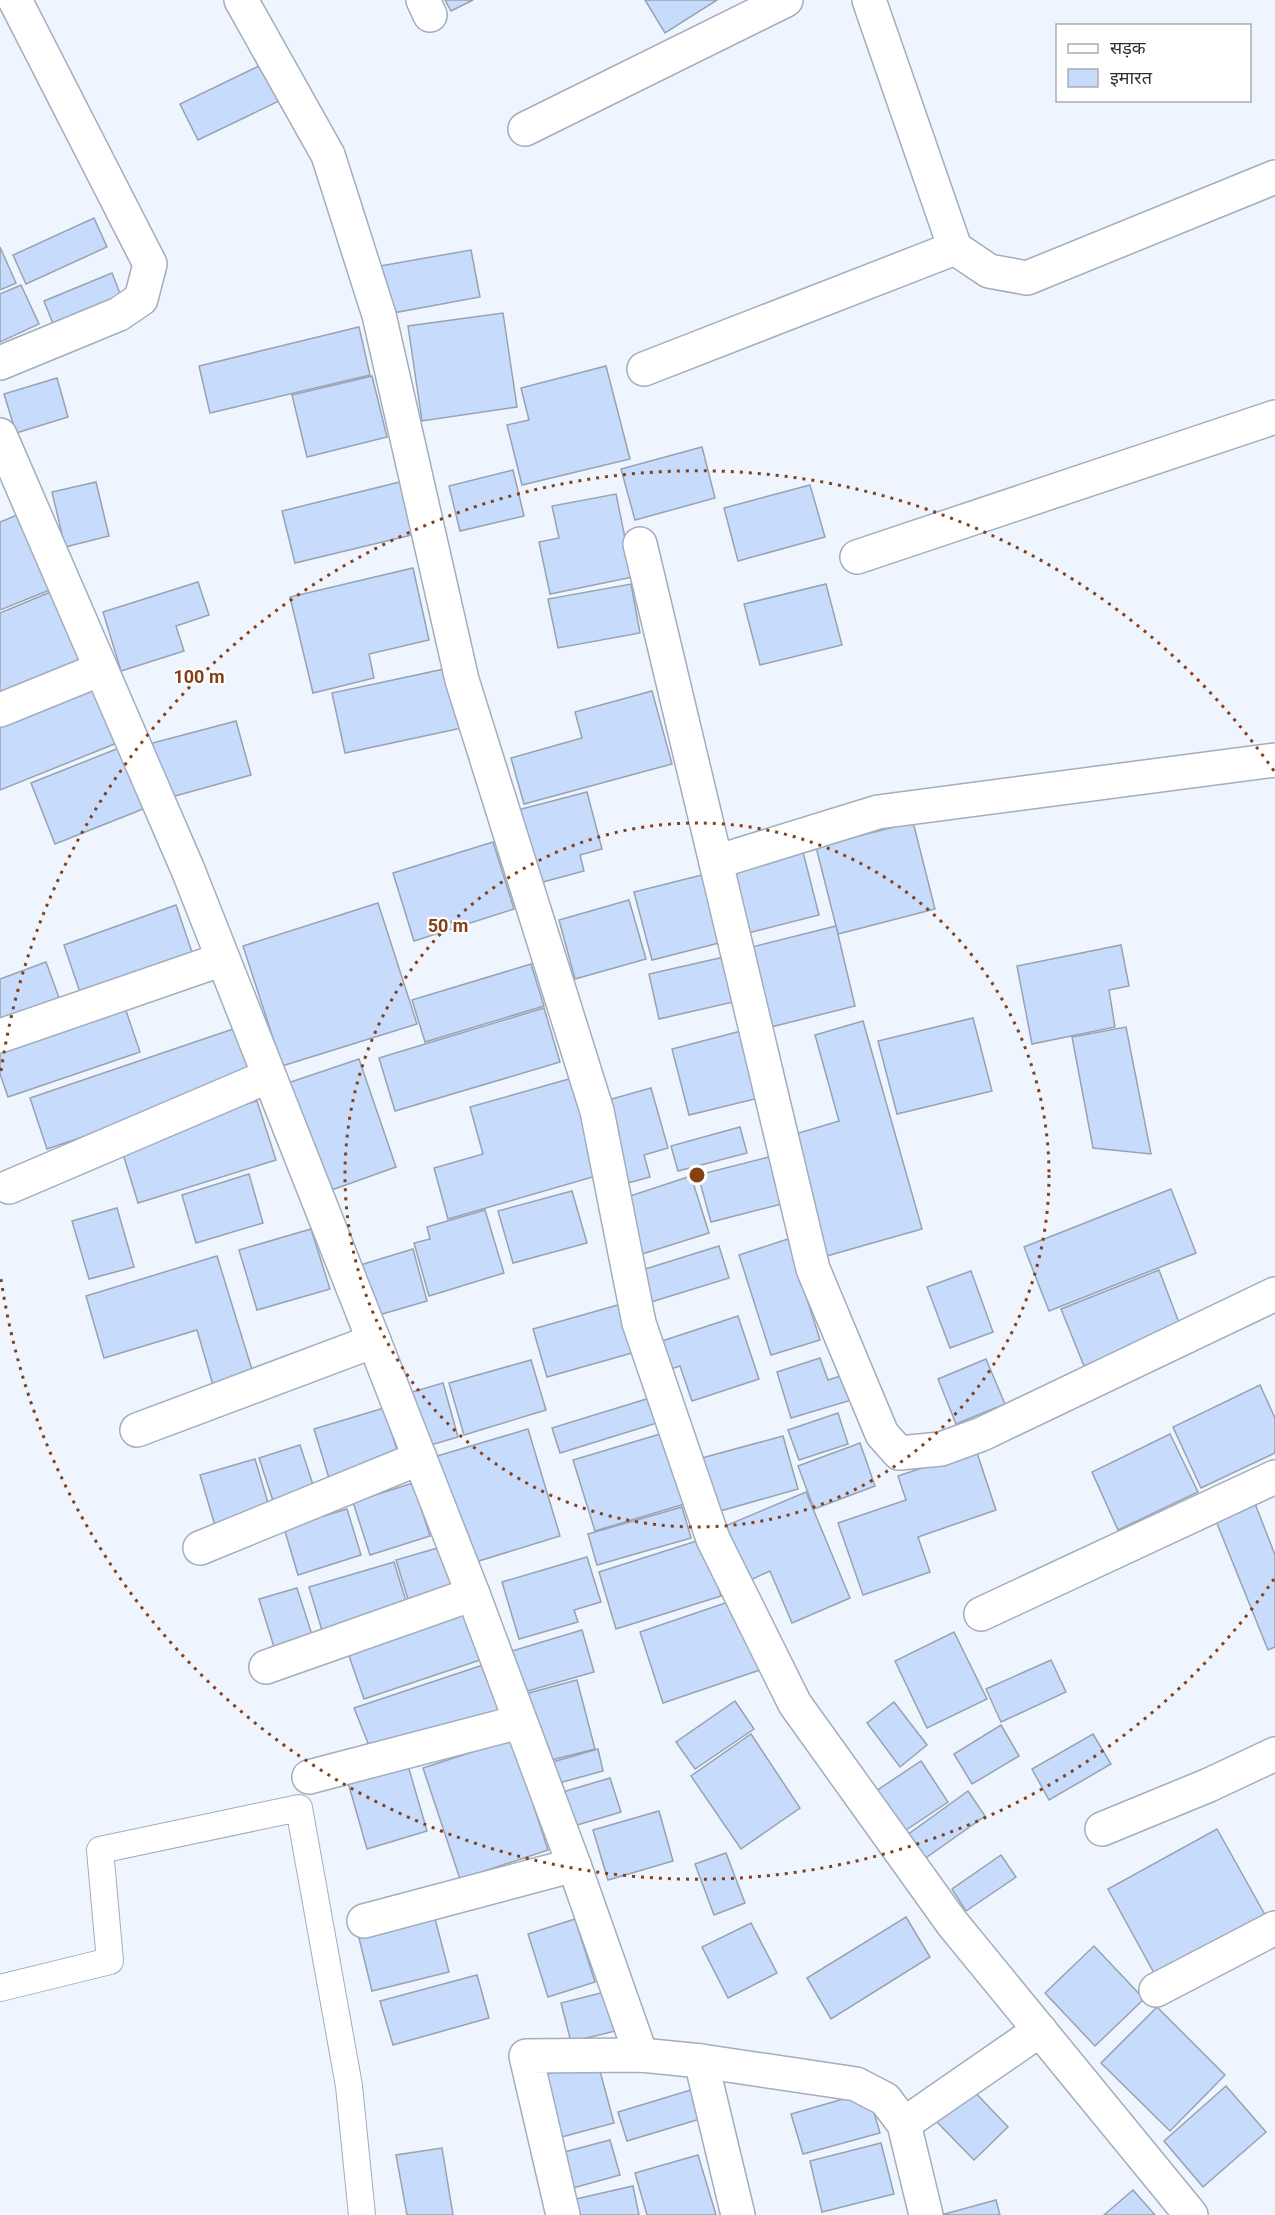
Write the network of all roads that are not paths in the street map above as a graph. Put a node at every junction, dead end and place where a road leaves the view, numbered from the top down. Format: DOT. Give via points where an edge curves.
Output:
graph roads {
  1 [pos="15,0"];
  2 [pos="241,0"];
  3 [pos="786,0"];
  4 [pos="869,0"];
  5 [pos="525,129"];
  6 [pos="1275,177"];
  7 [pos="955,248"];
  8 [pos="0,363"];
  9 [pos="644,369"];
  10 [pos="1275,417"];
  11 [pos="0,435"];
  12 [pos="13,500"];
  13 [pos="640,544"];
  14 [pos="857,557"];
  15 [pos="100,669"];
  16 [pos="0,710"];
  17 [pos="1275,759"];
  18 [pos="716,862"];
  19 [pos="222,958"];
  20 [pos="0,1036"];
  21 [pos="269,1077"];
  22 [pos="9,1187"];
  23 [pos="1275,1294"];
  24 [pos="374,1341"];
  25 [pos="137,1430"];
  26 [pos="420,1458"];
  27 [pos="1275,1477"];
  28 [pos="200,1548"];
  29 [pos="474,1594"];
  30 [pos="981,1614"];
  31 [pos="266,1668"];
  32 [pos="519,1722"];
  33 [pos="1275,1754"];
  34 [pos="309,1777"];
  35 [pos="1102,1829"];
  36 [pos="574,1865"];
  37 [pos="364,1921"];
  38 [pos="1275,1928"];
  39 [pos="0,1988"];
  40 [pos="1156,1990"];
  41 [pos="1040,2030"];
  42 [pos="641,2055"];
  43 [pos="701,2061"];
  44 [pos="904,2124"];
  45 [pos="362,2215"];
  46 [pos="562,2215"];
  47 [pos="738,2215"];
  48 [pos="926,2215"];
  49 [pos="1191,2215"];
  1 -- 8 [label="street" via="150,264 141,299 119,314"];
  2 -- 41 [label="street" via="328,155 379,315 462,680 597,1111 639,1323 713,1539 795,1704 952,1923"];
  3 -- 5 [label="street"];
  4 -- 7 [label="street"];
  6 -- 7 [label="street" via="1027,278 989,271"];
  7 -- 9 [label="street"];
  10 -- 14 [label="street"];
  11 -- 12 [label="street"];
  12 -- 15 [label="street"];
  13 -- 18 [label="street"];
  15 -- 16 [label="street"];
  15 -- 19 [label="street"];
  17 -- 18 [label="street" via="878,812"];
  18 -- 23 [label="street" via="813,1269 882,1434 899,1453 941,1449 982,1434"];
  19 -- 20 [label="street"];
  19 -- 21 [label="street"];
  21 -- 22 [label="street"];
  21 -- 24 [label="street"];
  24 -- 25 [label="street"];
  24 -- 26 [label="street"];
  26 -- 28 [label="street"];
  26 -- 29 [label="street"];
  27 -- 30 [label="street"];
  29 -- 31 [label="street"];
  29 -- 32 [label="street"];
  32 -- 34 [label="street"];
  32 -- 36 [label="street"];
  33 -- 35 [label="street"];
  36 -- 37 [label="street"];
  36 -- 42 [label="street"];
  38 -- 40 [label="street"];
  39 -- 45 [label="lane" via="110,1960 100,1850 299,1808 349,2086"];
  41 -- 44 [label="street"];
  41 -- 49 [label="street"];
  42 -- 43 [label="street"];
  42 -- 46 [label="street" via="526,2056"];
  43 -- 44 [label="street" via="856,2084 885,2099"];
  43 -- 47 [label="street"];
  44 -- 48 [label="street"];
}
